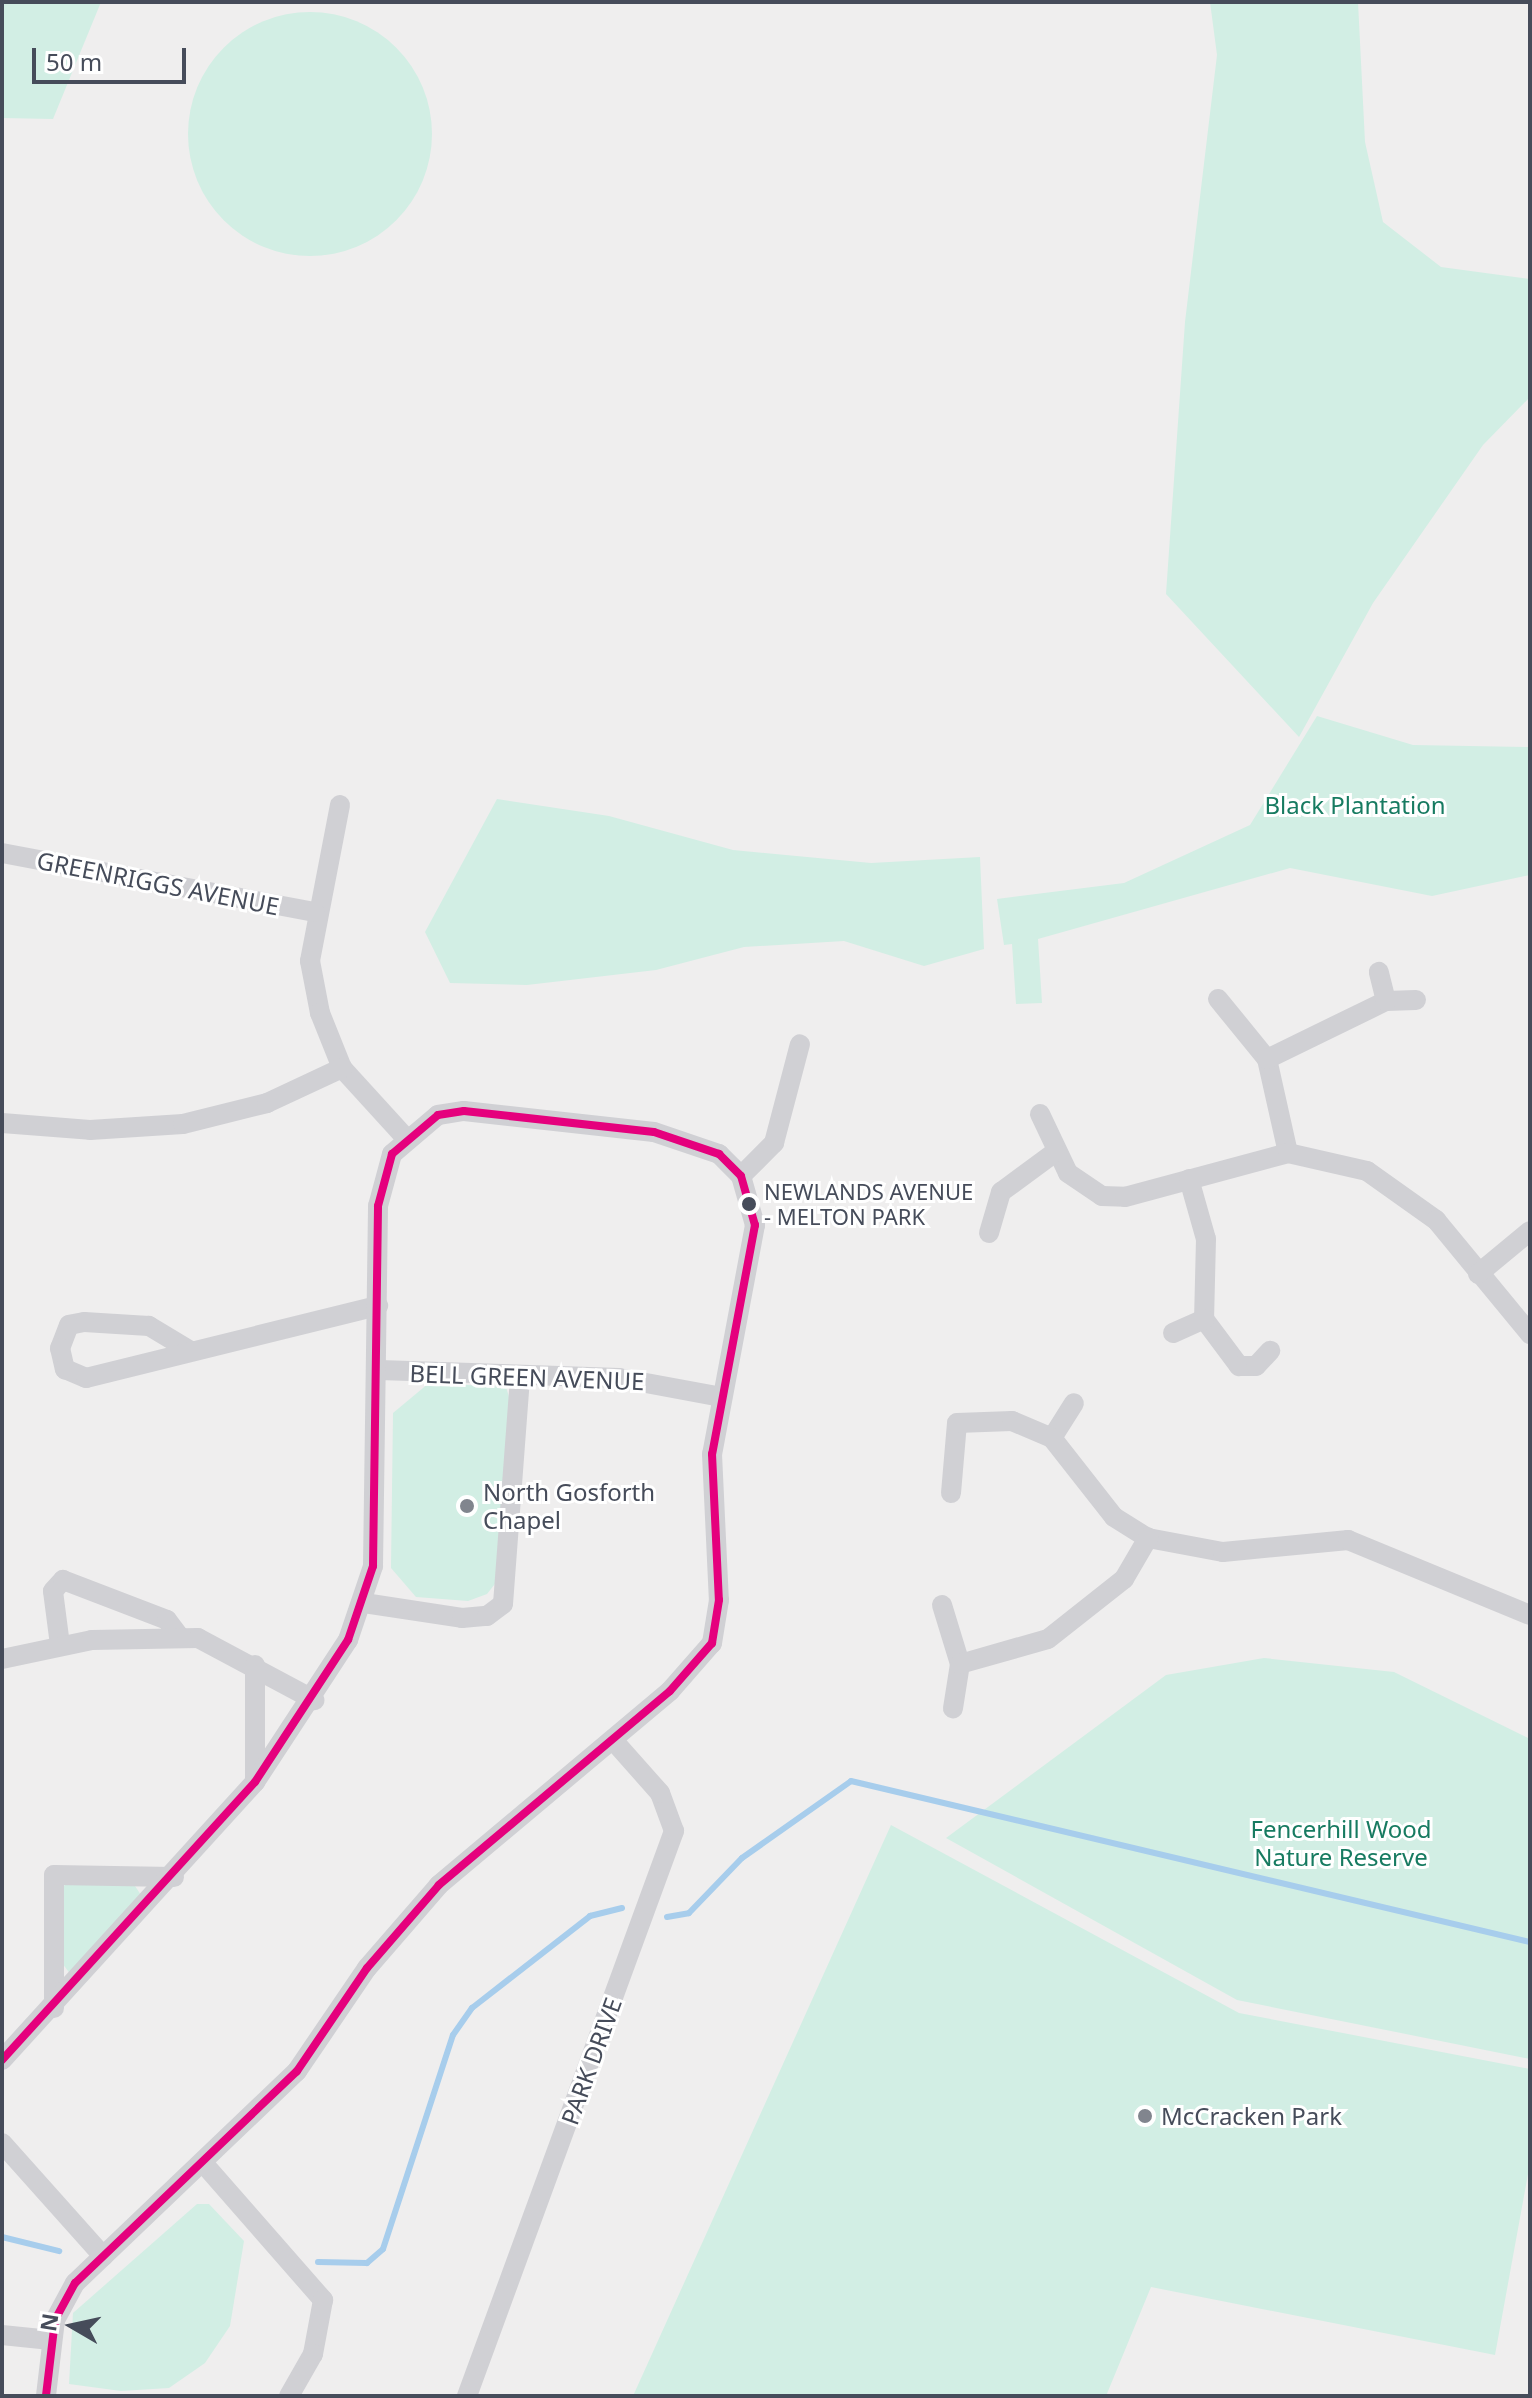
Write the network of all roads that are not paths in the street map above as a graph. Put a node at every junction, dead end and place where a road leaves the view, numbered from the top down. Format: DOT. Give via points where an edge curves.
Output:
graph roads {
  1 [pos="340,805"];
  2 [pos="2,853"];
  3 [pos="314,912"];
  4 [pos="1379,972"];
  5 [pos="1218,999"];
  6 [pos="1416,1000"];
  7 [pos="1386,1001"];
  8 [pos="800,1044"];
  9 [pos="1267,1059"];
  10 [pos="342,1068"];
  11 [pos="1040,1114"];
  12 [pos="2,1123"];
  13 [pos="406,1138"];
  14 [pos="1054,1153"];
  15 [pos="1288,1153"];
  16 [pos="741,1176"];
  17 [pos="1189,1179"];
  18 [pos="1530,1231"];
  19 [pos="989,1233"];
  20 [pos="1478,1274"];
  21 [pos="378,1306"];
  22 [pos="1204,1319"];
  23 [pos="1173,1333"];
  24 [pos="1530,1334"];
  25 [pos="189,1350"];
  26 [pos="1270,1351"];
  27 [pos="379,1370"];
  28 [pos="520,1376"];
  29 [pos="722,1397"];
  30 [pos="1074,1403"];
  31 [pos="1052,1438"];
  32 [pos="951,1493"];
  33 [pos="1148,1538"];
  34 [pos="364,1603"];
  35 [pos="942,1605"];
  36 [pos="1530,1615"];
  37 [pos="179,1636"];
  38 [pos="60,1645"];
  39 [pos="2,1659"];
  40 [pos="960,1664"];
  41 [pos="255,1665"];
  42 [pos="314,1700"];
  43 [pos="953,1708"];
  44 [pos="613,1740"];
  45 [pos="255,1782"];
  46 [pos="174,1877"];
  47 [pos="54,2008"];
  48 [pos="2,2060"];
  49 [pos="2,2143"];
  50 [pos="204,2164"];
  51 [pos="103,2256"];
  52 [pos="2,2335"];
  53 [pos="51,2340"];
  54 [pos="46,2396"];
  55 [pos="289,2396"];
  56 [pos="467,2396"];
  1 -- 3 [label="street"];
  2 -- 3 [label="street, GREENRIGGS AVENUE"];
  3 -- 10 [label="street" via="310,961"];
  4 -- 7 [label="street"];
  5 -- 9 [label="street"];
  6 -- 7 [label="street"];
  7 -- 9 [label="street"];
  8 -- 16 [label="street" via="774,1143"];
  9 -- 15 [label="street"];
  10 -- 12 [label="street" via="267,1103 183,1124 90,1130"];
  10 -- 13 [label="street"];
  11 -- 14 [label="street"];
  13 -- 16 [label="street" via="438,1115 506,1112 693,1142"];
  13 -- 21 [label="street" via="392,1154 381,1192"];
  14 -- 17 [label="street" via="1083,1187 1102,1196 1146,1192"];
  14 -- 19 [label="street" via="1001,1192"];
  15 -- 17 [label="street"];
  15 -- 20 [label="street" via="1331,1157 1401,1191 1436,1220"];
  16 -- 29 [label="street" via="755,1225"];
  17 -- 22 [label="street" via="1206,1239"];
  18 -- 20 [label="street"];
  20 -- 24 [label="street"];
  21 -- 25 [label="street"];
  21 -- 27 [label="street"];
  22 -- 23 [label="street"];
  22 -- 26 [label="street" via="1239,1366 1256,1366"];
  25 -- 25 [label="street" via="86,1378 65,1369 60,1348 69,1325 84,1322 149,1326"];
  27 -- 28 [label="street, BELL GREEN AVENUE"];
  27 -- 34 [label="street" via="375,1534"];
  28 -- 29 [label="street, BELL GREEN AVENUE" via="619,1378"];
  28 -- 34 [label="street" via="503,1604 487,1616 462,1618"];
  29 -- 44 [label="street" via="710,1488 719,1600 712,1643 698,1665"];
  30 -- 31 [label="street"];
  31 -- 32 [label="street" via="1012,1421 957,1423"];
  31 -- 33 [label="street" via="1114,1517"];
  33 -- 36 [label="street" via="1223,1552 1348,1540"];
  33 -- 40 [label="street" via="1124,1579 1048,1639"];
  34 -- 42 [label="street"];
  35 -- 40 [label="street"];
  37 -- 38 [label="street"];
  37 -- 38 [label="street" via="167,1620 63,1580 53,1591"];
  37 -- 41 [label="street" via="218,1643"];
  38 -- 39 [label="street"];
  40 -- 43 [label="street"];
  41 -- 42 [label="street"];
  41 -- 45 [label="street"];
  42 -- 45 [label="street"];
  44 -- 50 [label="street" via="494,1835 401,1924 297,2071"];
  44 -- 56 [label="street, PARK DRIVE" via="660,1793 674,1831"];
  45 -- 46 [label="street"];
  46 -- 47 [label="street"];
  46 -- 47 [label="street" via="54,1875"];
  47 -- 48 [label="street"];
  49 -- 51 [label="street"];
  50 -- 51 [label="street"];
  50 -- 55 [label="street" via="323,2300 318,2340"];
  51 -- 53 [label="street" via="63,2300"];
  52 -- 53 [label="street"];
  53 -- 54 [label="street"];
}
